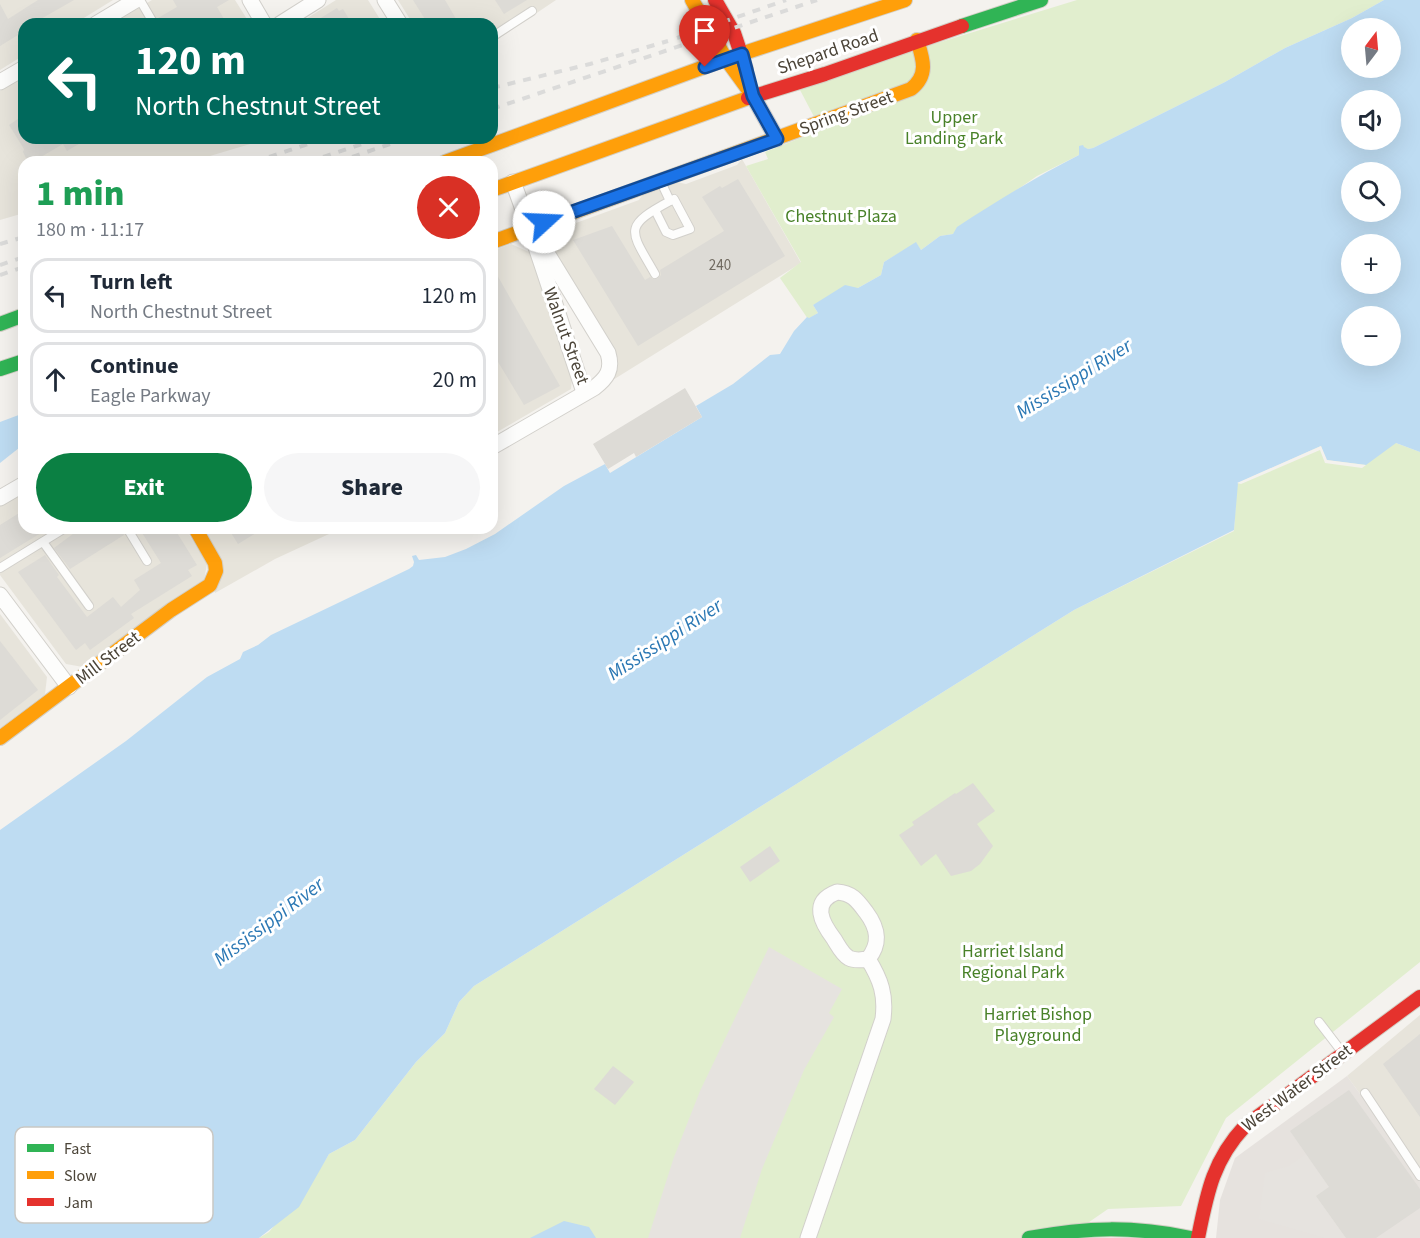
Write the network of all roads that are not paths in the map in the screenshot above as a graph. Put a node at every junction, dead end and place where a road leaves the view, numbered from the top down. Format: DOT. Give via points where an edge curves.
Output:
graph roads {
  1 [pos="136,0"];
  2 [pos="250,0"];
  3 [pos="318,0"];
  4 [pos="385,0"];
  5 [pos="692,0"];
  6 [pos="715,0"];
  7 [pos="905,0"];
  8 [pos="1041,0"];
  9 [pos="532,11"];
  10 [pos="106,18"];
  11 [pos="150,18"];
  12 [pos="260,18"];
  13 [pos="290,18"];
  14 [pos="396,18"];
  15 [pos="498,33"];
  16 [pos="917,40"];
  17 [pos="742,54"];
  18 [pos="726,59"];
  19 [pos="18,72"];
  20 [pos="0,82"];
  21 [pos="753,96"];
  22 [pos="777,139"];
  23 [pos="498,143"];
  24 [pos="494,144"];
  25 [pos="461,156"];
  26 [pos="660,181"];
  27 [pos="513,182"];
  28 [pos="498,188"];
  29 [pos="670,201"];
  30 [pos="655,210"];
  31 [pos="531,227"];
  32 [pos="498,240"];
  33 [pos="655,274"];
  34 [pos="18,317"];
  35 [pos="0,324"];
  36 [pos="18,363"];
  37 [pos="0,369"];
  38 [pos="584,392"];
  39 [pos="498,443"];
  40 [pos="18,488"];
  41 [pos="0,498"];
  42 [pos="56,534"];
  43 [pos="131,534"];
  44 [pos="199,534"];
  45 [pos="43,542"];
  46 [pos="147,561"];
  47 [pos="0,568"];
  48 [pos="0,595"];
  49 [pos="89,606"];
  50 [pos="69,687"];
  51 [pos="0,738"];
  52 [pos="868,959"];
  53 [pos="1420,997"];
  54 [pos="1319,1022"];
  55 [pos="1343,1054"];
  56 [pos="1365,1093"];
  57 [pos="1420,1176"];
  58 [pos="1089,1233"];
  59 [pos="808,1238"];
  60 [pos="1029,1238"];
  61 [pos="1191,1238"];
  62 [pos="1198,1238"];
  1 -- 10 [label="street"];
  1 -- 11 [label="lane"];
  2 -- 12 [label="street"];
  3 -- 13 [label="street"];
  4 -- 14 [label="street"];
  5 -- 18 [label="main road"];
  6 -- 17 [label="main road"];
  7 -- 17 [label="main road, Shepard Road"];
  8 -- 16 [label="main road, Shepard Road"];
  9 -- 15 [label="lane"];
  16 -- 21 [label="main road, Shepard Road"];
  16 -- 22 [label="main road, Spring Street" via="924,76 911,89"];
  17 -- 18 [label="main road, Shepard Road"];
  17 -- 21 [label="main road"];
  18 -- 21 [label="main road"];
  18 -- 23 [label="main road, Shepard Road"];
  19 -- 20 [label="street"];
  21 -- 22 [label="street"];
  21 -- 27 [label="main road, Shepard Road"];
  22 -- 26 [label="main road, Spring Street"];
  24 -- 25 [label="main road, Shepard Road"];
  26 -- 29 [label="lane"];
  26 -- 31 [label="main road, Spring Street"];
  27 -- 28 [label="main road, Shepard Road"];
  27 -- 31 [label="street, Walnut Street"];
  29 -- 30 [label="lane"];
  29 -- 30 [label="lane" via="674,200 690,229 673,235 666,232"];
  30 -- 33 [label="lane" via="638,221 634,233"];
  31 -- 32 [label="main road, Spring Street"];
  31 -- 38 [label="street, Walnut Street"];
  31 -- 38 [label="street, Walnut Street" via="609,353 611,362 605,379"];
  34 -- 35 [label="main road"];
  36 -- 37 [label="main road"];
  38 -- 39 [label="street"];
  40 -- 41 [label="street"];
  42 -- 45 [label="lane"];
  43 -- 46 [label="lane"];
  44 -- 50 [label="main road, Mill Street" via="216,571 205,590 171,610"];
  45 -- 47 [label="lane"];
  45 -- 49 [label="lane"];
  48 -- 50 [label="street"];
  50 -- 51 [label="main road, Mill Street"];
  52 -- 52 [label="street" via="876,945 875,925 847,893 829,895 822,903 821,921 845,955"];
  52 -- 59 [label="street" via="879,977 885,1007 883,1019"];
  53 -- 55 [label="main road, West Water Street"];
  54 -- 55 [label="lane"];
  55 -- 62 [label="main road, West Water Street" via="1245,1126 1225,1147 1212,1174"];
  56 -- 57 [label="lane"];
  58 -- 60 [label="main road"];
  58 -- 61 [label="main road" via="1115,1226"];
}
